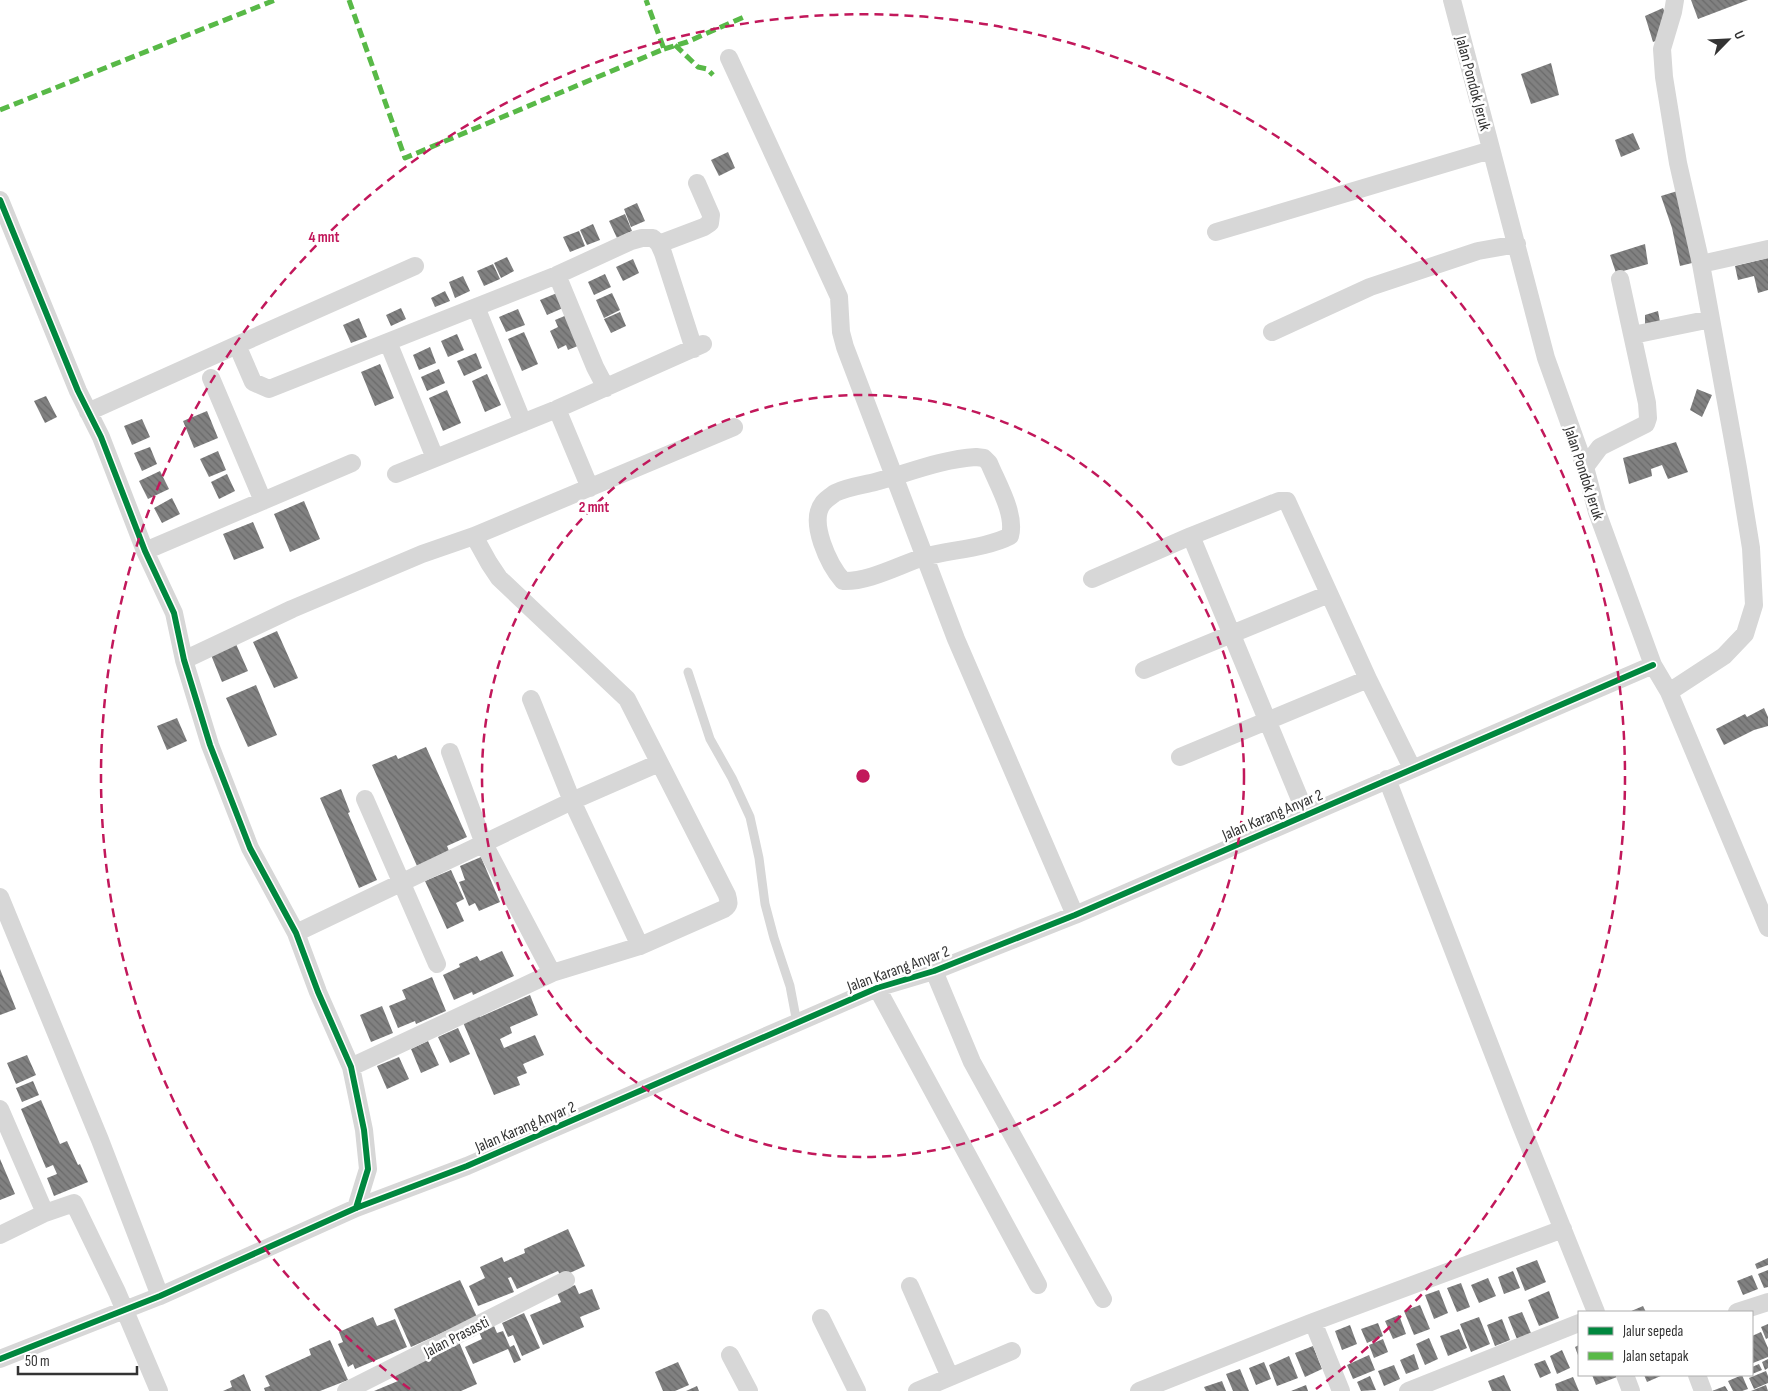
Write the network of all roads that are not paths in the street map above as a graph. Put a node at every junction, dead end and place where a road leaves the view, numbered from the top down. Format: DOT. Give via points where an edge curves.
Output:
graph roads {
  1 [pos="1452,0"];
  2 [pos="1675,0"];
  3 [pos="729,58"];
  4 [pos="1491,150"];
  5 [pos="697,184"];
  6 [pos="0,200"];
  7 [pos="1216,232"];
  8 [pos="659,244"];
  9 [pos="1517,244"];
  10 [pos="1768,250"];
  11 [pos="1701,264"];
  12 [pos="415,266"];
  13 [pos="557,275"];
  14 [pos="1620,279"];
  15 [pos="476,308"];
  16 [pos="1710,319"];
  17 [pos="1272,332"];
  18 [pos="1633,335"];
  19 [pos="388,342"];
  20 [pos="236,346"];
  21 [pos="211,378"];
  22 [pos="606,388"];
  23 [pos="557,409"];
  24 [pos="88,412"];
  25 [pos="523,423"];
  26 [pos="734,427"];
  27 [pos="435,458"];
  28 [pos="352,463"];
  29 [pos="1584,467"];
  30 [pos="396,474"];
  31 [pos="894,476"];
  32 [pos="590,488"];
  33 [pos="263,501"];
  34 [pos="474,536"];
  35 [pos="1191,536"];
  36 [pos="145,551"];
  37 [pos="924,557"];
  38 [pos="1092,579"];
  39 [pos="1329,594"];
  40 [pos="1232,634"];
  41 [pos="184,660"];
  42 [pos="1653,665"];
  43 [pos="1144,670"];
  44 [pos="688,672"];
  45 [pos="1368,679"];
  46 [pos="1669,692"];
  47 [pos="531,699"];
  48 [pos="1267,720"];
  49 [pos="450,752"];
  50 [pos="1180,757"];
  51 [pos="659,763"];
  52 [pos="1412,768"];
  53 [pos="1388,779"];
  54 [pos="365,799"];
  55 [pos="572,801"];
  56 [pos="1306,814"];
  57 [pos="484,844"];
  58 [pos="402,884"];
  59 [pos="0,897"];
  60 [pos="1074,915"];
  61 [pos="1768,928"];
  62 [pos="296,934"];
  63 [pos="640,946"];
  64 [pos="437,964"];
  65 [pos="934,971"];
  66 [pos="552,973"];
  67 [pos="877,988"];
  68 [pos="797,1023"];
  69 [pos="351,1067"];
  70 [pos="0,1109"];
  71 [pos="356,1208"];
  72 [pos="45,1213"];
  73 [pos="1563,1230"];
  74 [pos="0,1235"];
  75 [pos="566,1280"];
  76 [pos="1038,1285"];
  77 [pos="910,1286"];
  78 [pos="160,1296"];
  79 [pos="1103,1299"];
  80 [pos="1768,1302"];
  81 [pos="125,1309"];
  82 [pos="1596,1311"];
  83 [pos="1740,1311"];
  84 [pos="821,1318"];
  85 [pos="1313,1322"];
  86 [pos="1578,1324"];
  87 [pos="1012,1351"];
  88 [pos="730,1355"];
  89 [pos="0,1359"];
  90 [pos="1625,1376"];
  91 [pos="1697,1376"];
  92 [pos="950,1377"];
  93 [pos="159,1391"];
  94 [pos="346,1391"];
  95 [pos="749,1391"];
  96 [pos="857,1391"];
  97 [pos="917,1391"];
  98 [pos="1140,1391"];
  99 [pos="1342,1391"];
  100 [pos="1408,1391"];
  101 [pos="1631,1391"];
  102 [pos="1703,1391"];
  1 -- 4 [label="street, Jalan Pondok Jeruk"];
  2 -- 11 [label="street" via="1662,49 1664,77 1678,163"];
  3 -- 31 [label="street" via="839,297 845,347"];
  4 -- 7 [label="street"];
  4 -- 9 [label="street, Jalan Pondok Jeruk"];
  5 -- 8 [label="street" via="711,216 710,223"];
  6 -- 24 [label="street"];
  8 -- 13 [label="street" via="652,238 631,241"];
  8 -- 22 [label="street" via="699,346"];
  9 -- 17 [label="street" via="1478,250 1370,287"];
  9 -- 29 [label="street, Jalan Pondok Jeruk" via="1546,358"];
  10 -- 11 [label="street"];
  11 -- 16 [label="street"];
  12 -- 20 [label="street"];
  13 -- 15 [label="street"];
  13 -- 22 [label="street"];
  14 -- 18 [label="street"];
  15 -- 19 [label="street"];
  15 -- 25 [label="street"];
  16 -- 18 [label="street"];
  16 -- 46 [label="street" via="1751,548 1754,605 1745,634 1724,656"];
  18 -- 29 [label="street" via="1647,403 1646,424 1600,447"];
  19 -- 20 [label="street" via="268,389 253,382"];
  19 -- 27 [label="street"];
  20 -- 24 [label="street"];
  21 -- 33 [label="street"];
  22 -- 23 [label="street"];
  23 -- 25 [label="street"];
  23 -- 32 [label="street"];
  24 -- 36 [label="street" via="102,438"];
  25 -- 27 [label="street"];
  26 -- 32 [label="street"];
  27 -- 30 [label="street"];
  28 -- 33 [label="street"];
  29 -- 42 [label="street, Jalan Pondok Jeruk" via="1597,512"];
  31 -- 37 [label="street"];
  31 -- 37 [label="street" via="835,493 824,502 818,518 826,555 843,581 859,580"];
  31 -- 37 [label="street" via="962,458 984,458 989,463 1010,516 1010,536 1003,540"];
  32 -- 34 [label="street"];
  33 -- 36 [label="street"];
  34 -- 41 [label="street" via="422,554 292,609"];
  34 -- 51 [label="street" via="499,578 628,699"];
  35 -- 38 [label="street"];
  35 -- 39 [label="street" via="1279,501 1287,501"];
  35 -- 40 [label="street"];
  36 -- 41 [label="street" via="174,612"];
  37 -- 60 [label="street"];
  39 -- 40 [label="street"];
  39 -- 45 [label="street"];
  40 -- 43 [label="street"];
  40 -- 48 [label="street"];
  41 -- 62 [label="street" via="210,745 250,848"];
  42 -- 46 [label="street, Jalan Pondok Jeruk"];
  42 -- 52 [label="street, Jalan Karang Anyar 2"];
  44 -- 68 [label="lane" via="710,739 750,817 765,904 790,986"];
  45 -- 48 [label="street"];
  45 -- 52 [label="street"];
  46 -- 61 [label="street, Jalan Pondok Jeruk"];
  47 -- 55 [label="street"];
  48 -- 50 [label="street"];
  48 -- 56 [label="street"];
  49 -- 57 [label="street"];
  51 -- 55 [label="street"];
  51 -- 63 [label="street" via="729,902 724,910"];
  52 -- 53 [label="street, Jalan Karang Anyar 2"];
  53 -- 56 [label="street, Jalan Karang Anyar 2"];
  53 -- 73 [label="street"];
  54 -- 58 [label="street"];
  55 -- 57 [label="street"];
  55 -- 63 [label="street"];
  56 -- 60 [label="street, Jalan Karang Anyar 2"];
  57 -- 58 [label="street"];
  57 -- 66 [label="street"];
  58 -- 62 [label="street"];
  58 -- 64 [label="street"];
  59 -- 78 [label="street"];
  60 -- 65 [label="street, Jalan Karang Anyar 2"];
  62 -- 69 [label="street"];
  63 -- 66 [label="street"];
  65 -- 67 [label="street, Jalan Karang Anyar 2"];
  65 -- 79 [label="street" via="972,1062"];
  66 -- 69 [label="street"];
  67 -- 68 [label="street, Jalan Karang Anyar 2"];
  67 -- 76 [label="street"];
  68 -- 71 [label="street, Jalan Karang Anyar 2" via="476,1162"];
  69 -- 71 [label="street" via="368,1169"];
  70 -- 72 [label="street"];
  71 -- 78 [label="street, Jalan Karang Anyar 2"];
  72 -- 74 [label="street"];
  72 -- 81 [label="street" via="74,1203"];
  73 -- 82 [label="street"];
  73 -- 85 [label="street"];
  75 -- 94 [label="street, Jalan Prasasti"];
  77 -- 92 [label="street"];
  78 -- 81 [label="street, Jalan Karang Anyar 2"];
  80 -- 83 [label="street"];
  81 -- 89 [label="street"];
  81 -- 93 [label="street"];
  84 -- 96 [label="street"];
  85 -- 98 [label="street"];
  85 -- 99 [label="street"];
  86 -- 100 [label="street"];
  87 -- 92 [label="street"];
  88 -- 95 [label="street"];
  90 -- 101 [label="street"];
  91 -- 102 [label="street"];
  92 -- 97 [label="street"];
}
